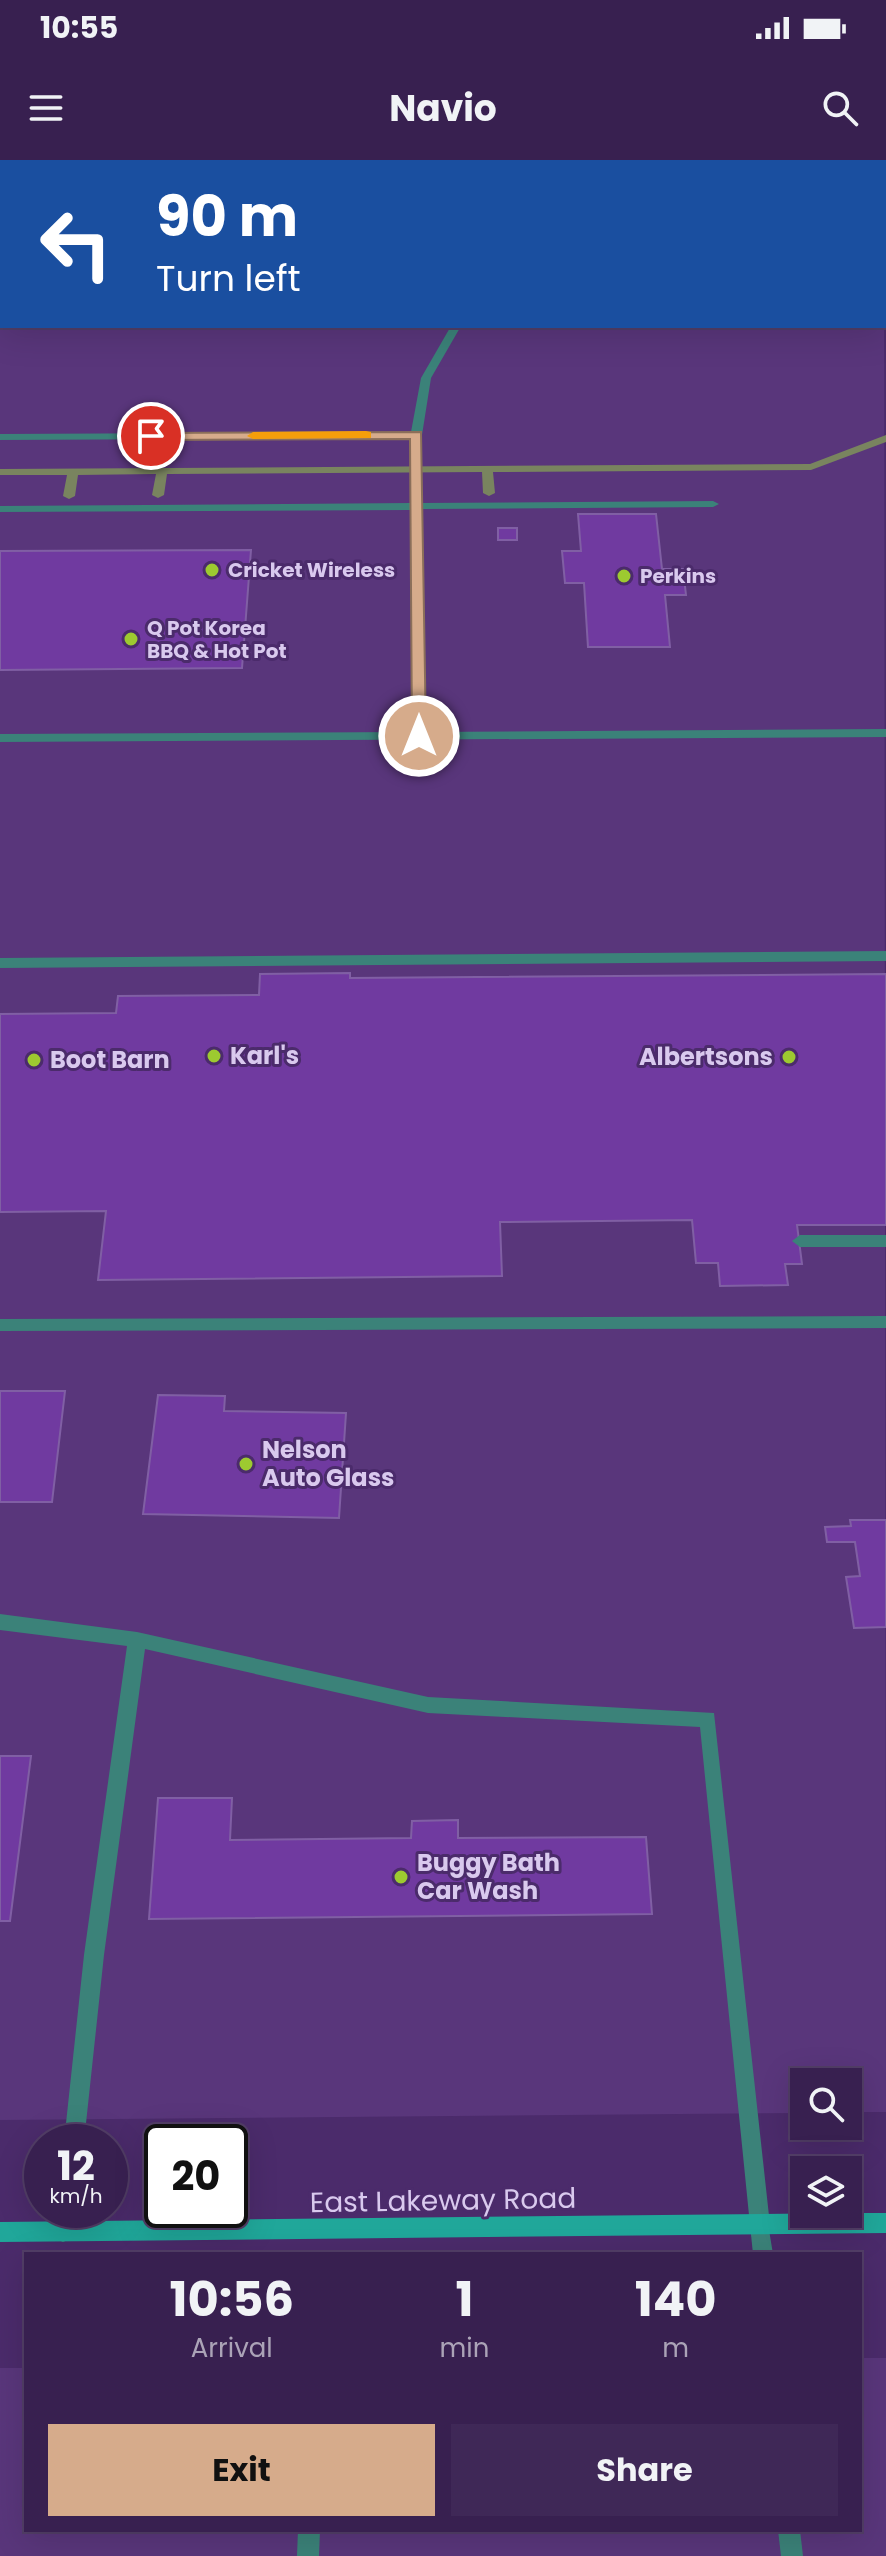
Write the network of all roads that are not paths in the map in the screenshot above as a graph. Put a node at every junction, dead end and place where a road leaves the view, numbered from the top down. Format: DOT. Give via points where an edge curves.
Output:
graph roads {
  1 [pos="455,328"];
  2 [pos="0,437"];
  3 [pos="416,441"];
  4 [pos="713,504"];
  5 [pos="417,507"];
  6 [pos="0,509"];
  7 [pos="886,733"];
  8 [pos="419,736"];
  9 [pos="0,738"];
  10 [pos="886,956"];
  11 [pos="0,963"];
  12 [pos="800,1241"];
  13 [pos="886,1241"];
  14 [pos="886,1322"];
  15 [pos="0,1325"];
  16 [pos="0,1622"];
  17 [pos="137,1640"];
  18 [pos="76,2124"];
  19 [pos="886,2223"];
  20 [pos="760,2225"];
  21 [pos="64,2228"];
  22 [pos="0,2232"];
  23 [pos="63,2232"];
  24 [pos="763,2252"];
  25 [pos="309,2532"];
  26 [pos="789,2532"];
  27 [pos="308,2556"];
  28 [pos="792,2556"];
  1 -- 3 [label="street" via="426,378"];
  2 -- 3 [label="street"];
  3 -- 5 [label="street"];
  4 -- 5 [label="street"];
  5 -- 6 [label="street"];
  5 -- 8 [label="street"];
  7 -- 8 [label="street"];
  8 -- 9 [label="street"];
  10 -- 11 [label="street"];
  12 -- 13 [label="street"];
  14 -- 15 [label="street"];
  16 -- 17 [label="street"];
  17 -- 18 [label="street"];
  17 -- 20 [label="street" via="428,1705 708,1719"];
  19 -- 20 [label="main road, East Lakeway Road"];
  20 -- 23 [label="main road, East Lakeway Road"];
  20 -- 24 [label="street"];
  21 -- 23 [label="street"];
  22 -- 23 [label="main road, East Lakeway Road"];
  25 -- 27 [label="street"];
  26 -- 28 [label="street"];
}
